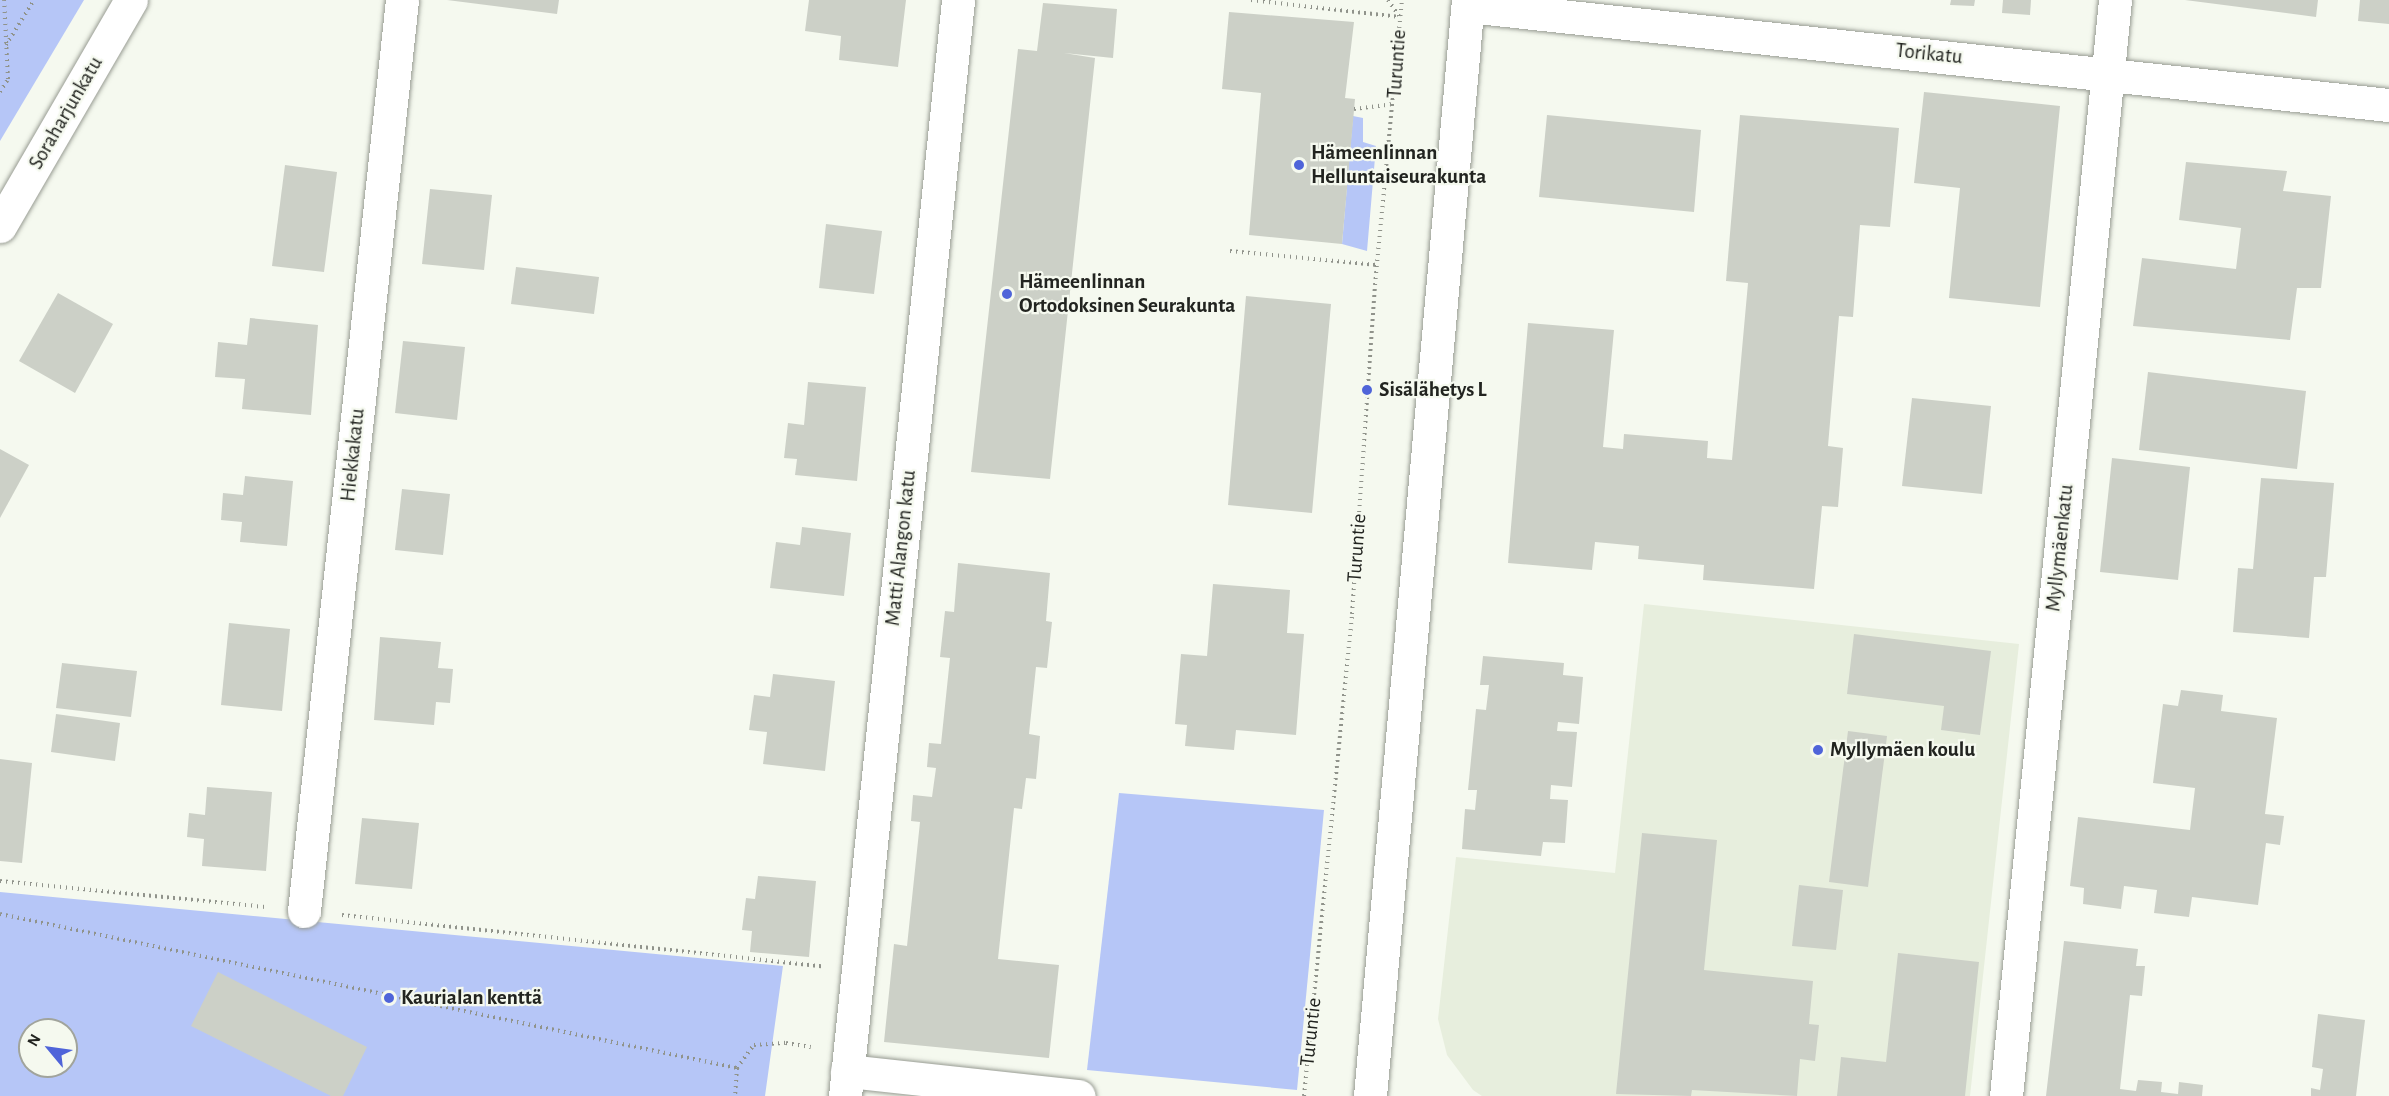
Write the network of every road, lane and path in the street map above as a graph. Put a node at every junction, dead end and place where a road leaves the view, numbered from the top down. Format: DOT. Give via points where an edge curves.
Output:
graph roads {
  1 [pos="4,0"];
  2 [pos="34,0"];
  3 [pos="131,0"];
  4 [pos="402,0"];
  5 [pos="958,0"];
  6 [pos="1251,0"];
  7 [pos="1388,0"];
  8 [pos="1402,0"];
  9 [pos="2115,0"];
  10 [pos="1468,3"];
  11 [pos="1400,17"];
  12 [pos="6,46"];
  13 [pos="2108,77"];
  14 [pos="1,89"];
  15 [pos="1395,104"];
  16 [pos="2389,105"];
  17 [pos="1354,109"];
  18 [pos="0,226"];
  19 [pos="1230,251"];
  20 [pos="1377,265"];
  21 [pos="0,881"];
  22 [pos="304,911"];
  23 [pos="0,914"];
  24 [pos="831,968"];
  25 [pos="821,1049"];
  26 [pos="737,1068"];
  27 [pos="846,1083"];
  28 [pos="735,1096"];
  29 [pos="1079,1096"];
  30 [pos="1304,1096"];
  31 [pos="1370,1096"];
  32 [pos="2006,1096"];
  1 -- 12 [label="path"];
  2 -- 12 [label="path"];
  3 -- 18 [label="street, Soraharjunkatu"];
  4 -- 22 [label="street, Hiekkakatu"];
  5 -- 27 [label="street, Matti Alangon katu"];
  6 -- 11 [label="path"];
  7 -- 11 [label="path"];
  8 -- 11 [label="path, Turuntie"];
  9 -- 13 [label="street, Myllymäenkatu"];
  10 -- 13 [label="street, Torikatu" via="2082,70"];
  10 -- 31 [label="street"];
  11 -- 15 [label="path, Turuntie"];
  12 -- 14 [label="path" via="8,79"];
  13 -- 16 [label="street, Torikatu"];
  13 -- 32 [label="street, Myllymäenkatu"];
  15 -- 17 [label="path"];
  15 -- 20 [label="path, Turuntie"];
  19 -- 20 [label="path"];
  20 -- 30 [label="path, Turuntie" via="1352,614"];
  21 -- 22 [label="path"];
  22 -- 24 [label="path"];
  23 -- 26 [label="path"];
  25 -- 26 [label="path" via="786,1043 754,1044"];
  26 -- 28 [label="path"];
  27 -- 29 [label="street"];
}
